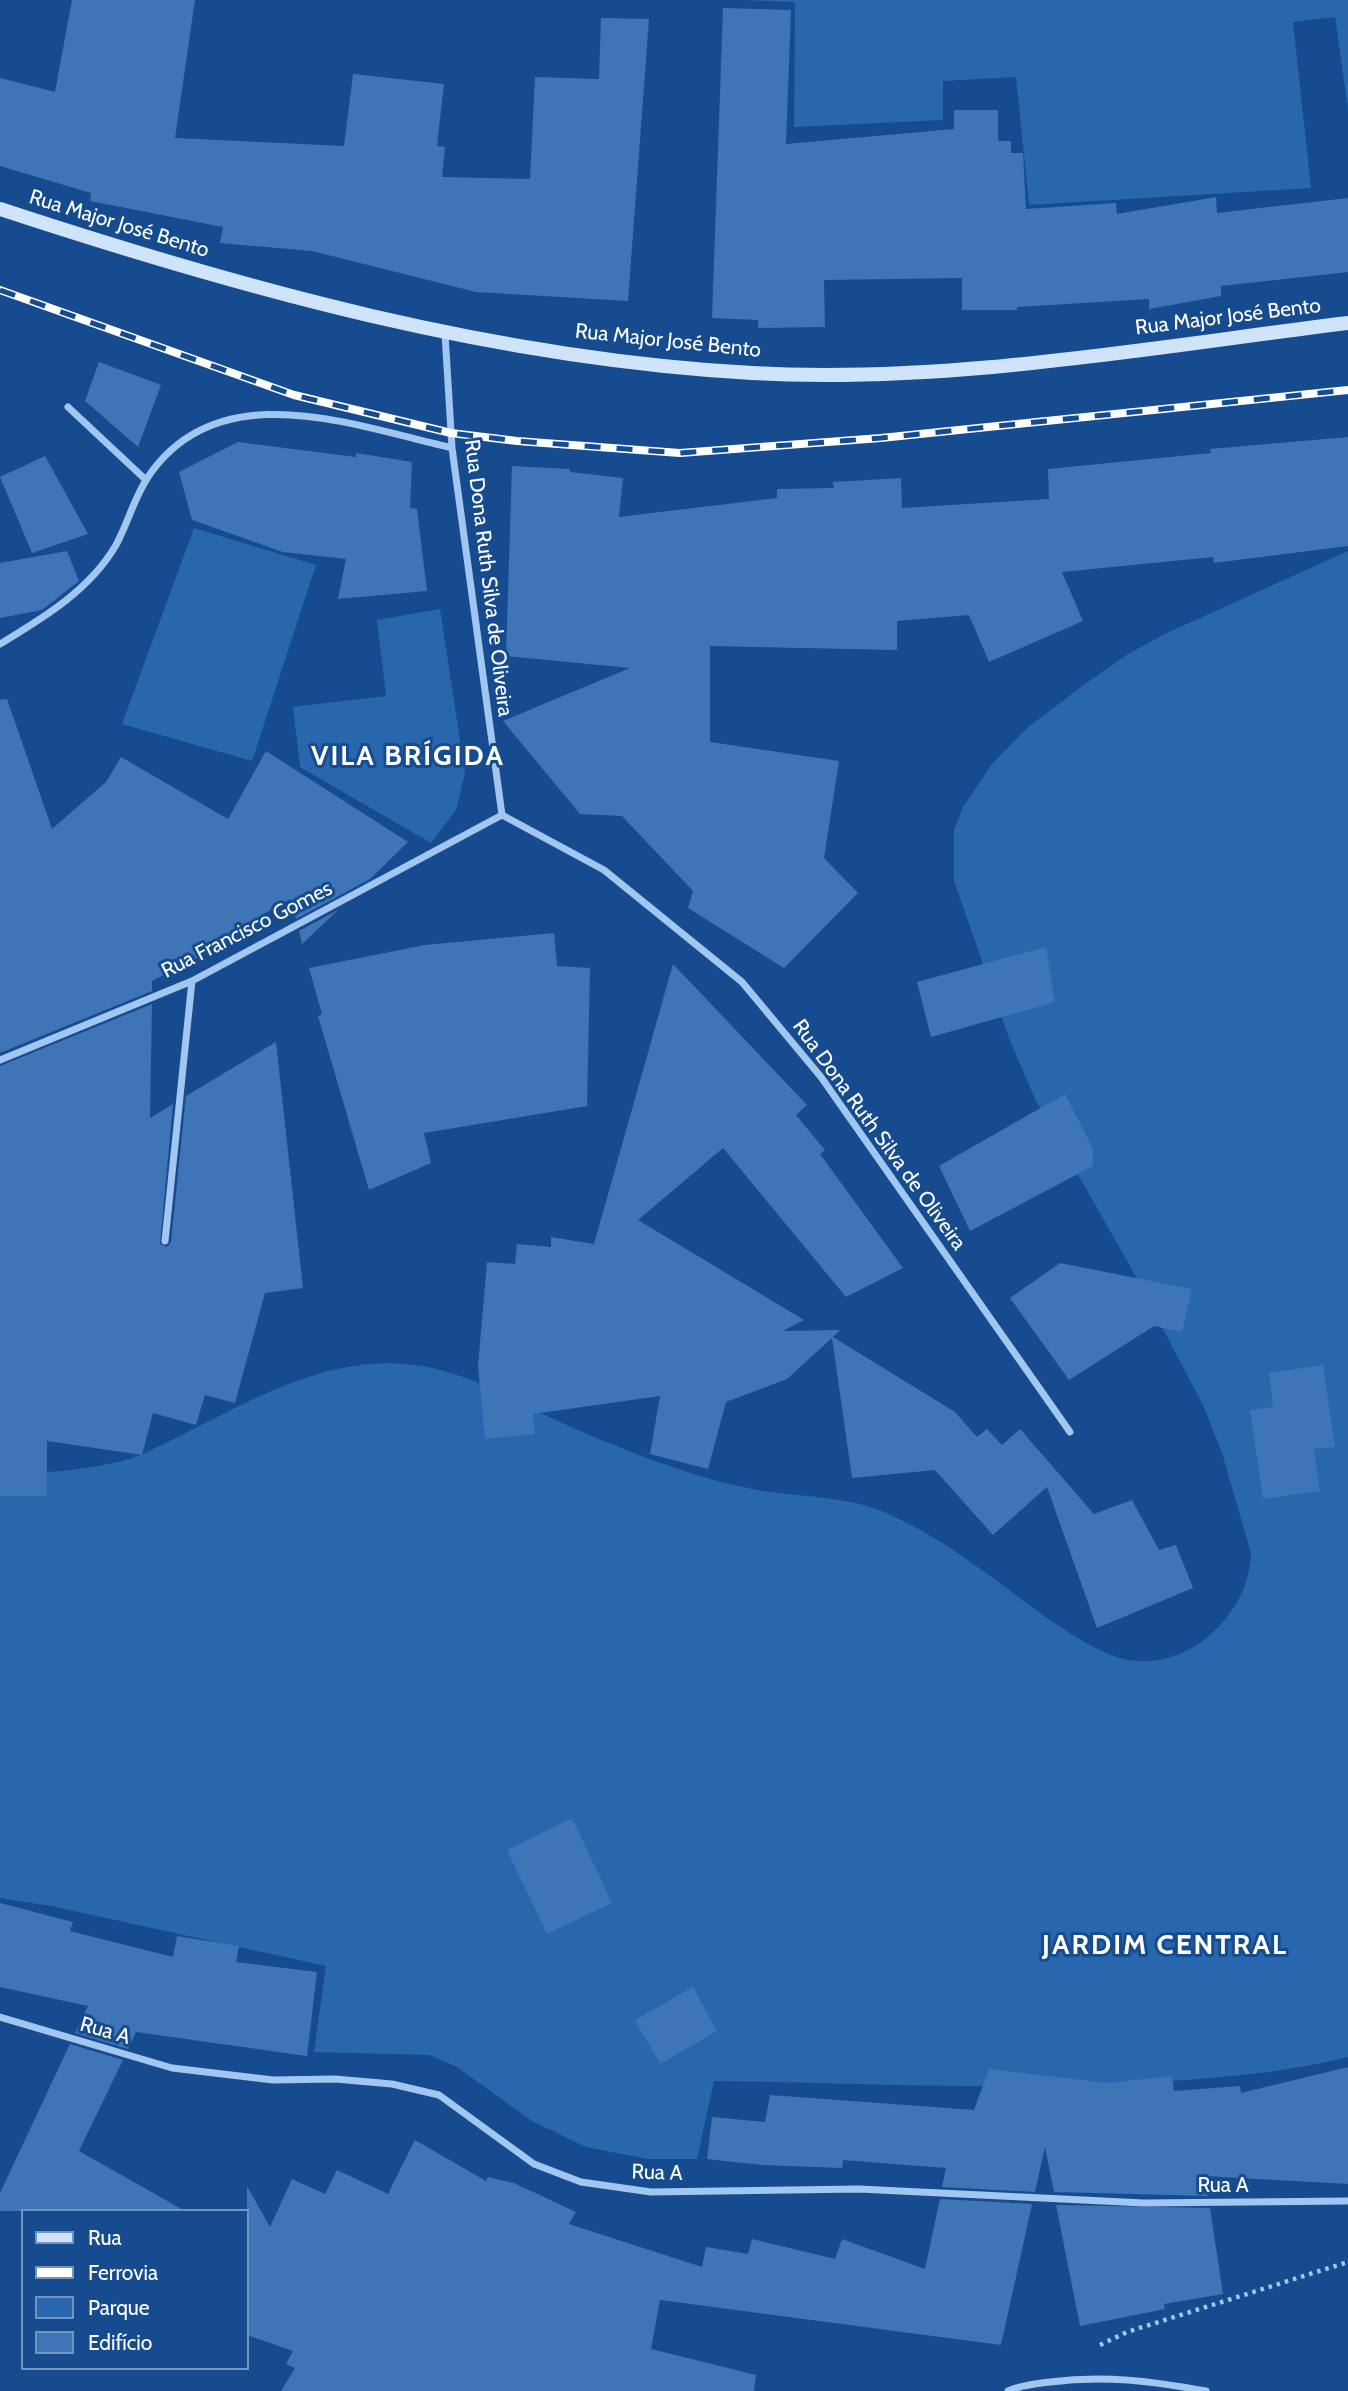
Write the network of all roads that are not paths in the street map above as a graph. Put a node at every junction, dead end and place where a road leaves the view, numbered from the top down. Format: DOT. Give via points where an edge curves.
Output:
graph roads {
  1 [pos="0,209"];
  2 [pos="1348,323"];
  3 [pos="445,334"];
  4 [pos="68,407"];
  5 [pos="452,448"];
  6 [pos="146,480"];
  7 [pos="0,644"];
  8 [pos="502,815"];
  9 [pos="192,981"];
  10 [pos="0,1060"];
  11 [pos="165,1241"];
  12 [pos="1070,1432"];
  13 [pos="0,2017"];
  14 [pos="1348,2201"];
  15 [pos="1007,2391"];
  16 [pos="1206,2391"];
  1 -- 3 [label="street, Rua Major José Bento" via="205,272"];
  2 -- 3 [label="street, Rua Major José Bento" via="1021,363 874,372 754,373 631,362"];
  3 -- 5 [label="street, Rua Dona Ruth Silva de Oliveira"];
  4 -- 6 [label="street"];
  5 -- 6 [label="street" via="326,419 257,414 191,432"];
  5 -- 8 [label="street, Rua Dona Ruth Silva de Oliveira"];
  6 -- 7 [label="street" via="118,542 87,582"];
  8 -- 9 [label="street, Rua Francisco Gomes"];
  8 -- 12 [label="street, Rua Dona Ruth Silva de Oliveira" via="604,870 742,982 821,1077"];
  9 -- 10 [label="street, Rua Francisco Gomes"];
  9 -- 11 [label="street"];
  13 -- 14 [label="street, Rua A" via="172,2067 273,2080 392,2084 439,2095 534,2164 604,2187 663,2192 859,2189 1144,2203"];
  15 -- 16 [label="street" via="1114,2378"];
}
